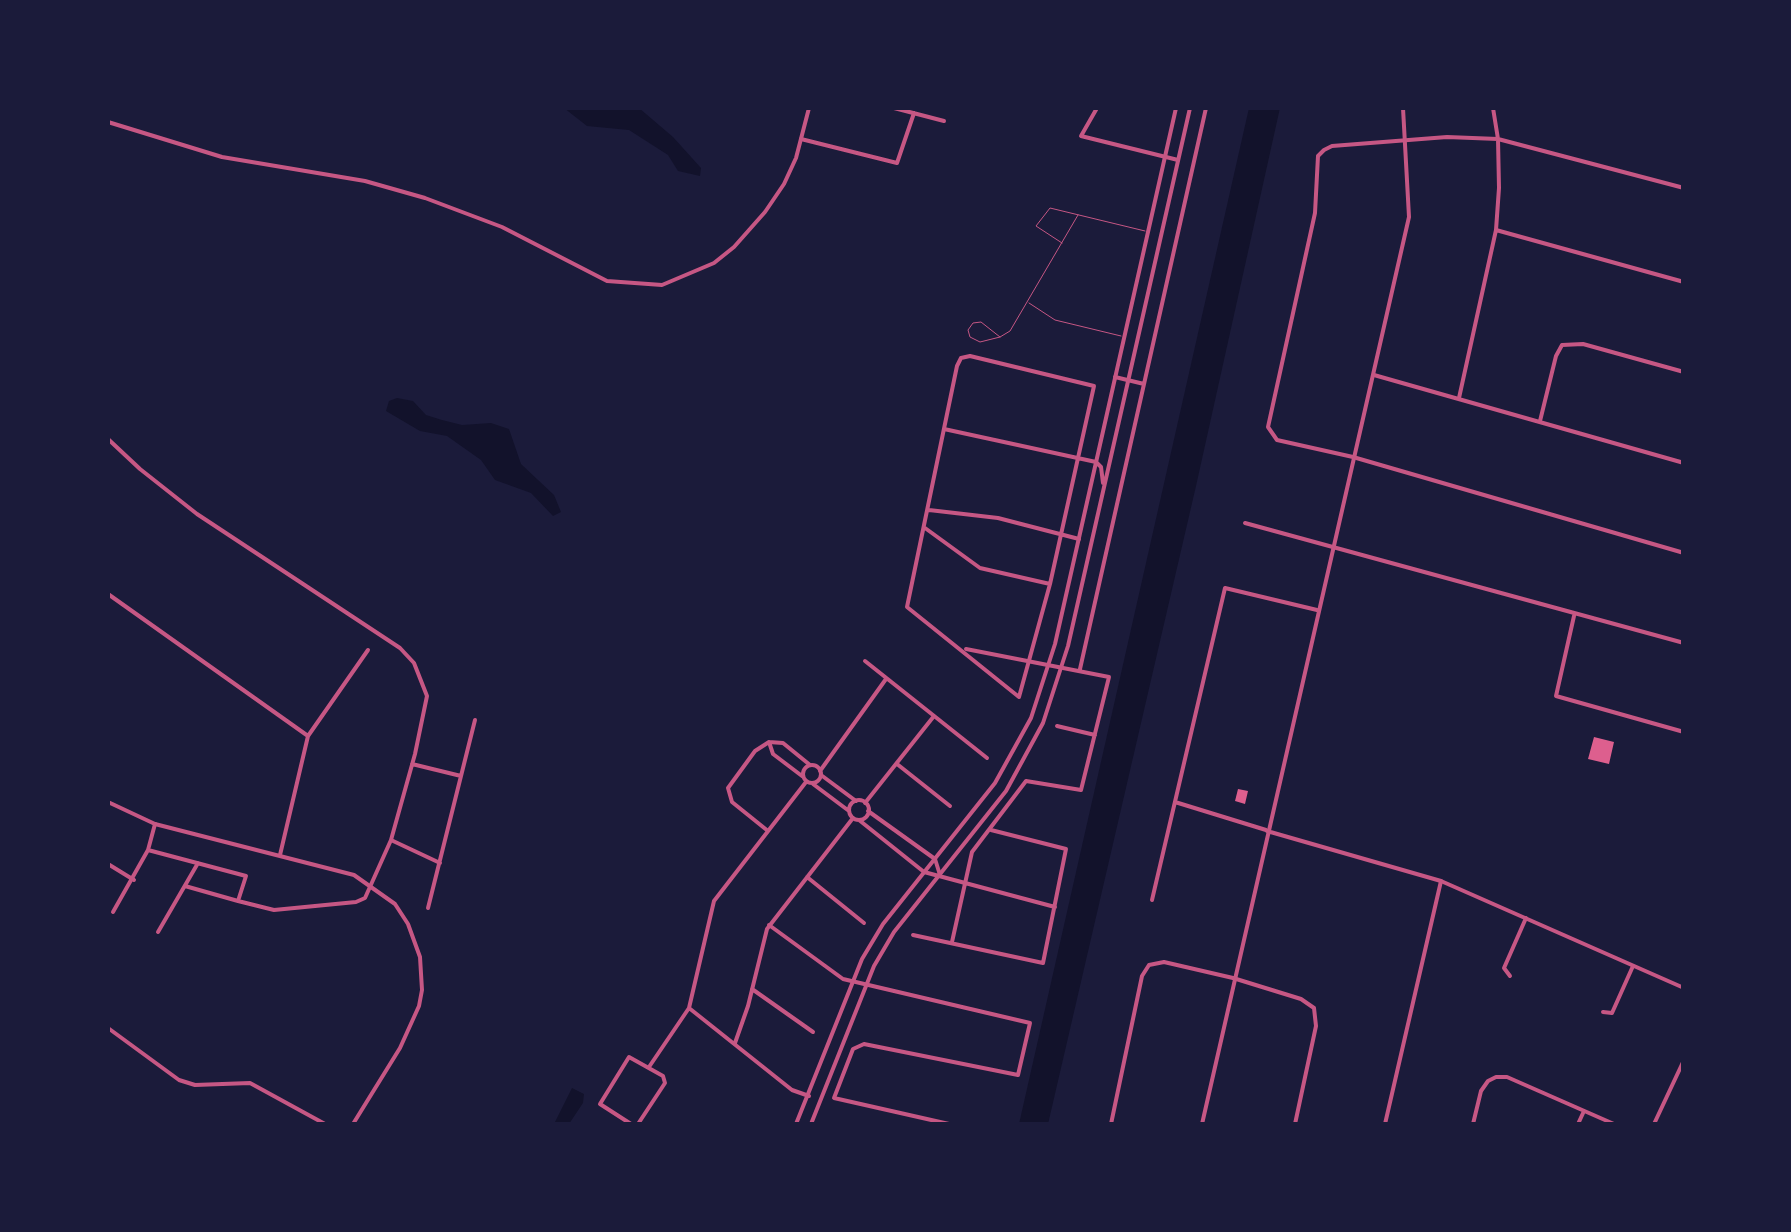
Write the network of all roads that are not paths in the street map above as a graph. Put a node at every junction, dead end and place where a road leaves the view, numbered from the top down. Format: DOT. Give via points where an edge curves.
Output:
graph roads {
  1 [pos="809,108"];
  2 [pos="894,108"];
  3 [pos="1097,108"];
  4 [pos="1176,108"];
  5 [pos="1190,108"];
  6 [pos="1206,108"];
  7 [pos="1403,108"];
  8 [pos="1493,108"];
  9 [pos="914,113"];
  10 [pos="944,120"];
  11 [pos="108,122"];
  12 [pos="801,139"];
  13 [pos="1406,140"];
  14 [pos="1498,140"];
  15 [pos="1165,156"];
  16 [pos="1178,160"];
  17 [pos="1684,188"];
  18 [pos="1078,215"];
  19 [pos="1496,230"];
  20 [pos="1148,232"];
  21 [pos="1062,243"];
  22 [pos="1684,282"];
  23 [pos="1028,303"];
  24 [pos="1124,337"];
  25 [pos="1000,338"];
  26 [pos="1684,372"];
  27 [pos="1374,375"];
  28 [pos="1115,377"];
  29 [pos="1128,380"];
  30 [pos="1145,384"];
  31 [pos="1458,399"];
  32 [pos="1540,421"];
  33 [pos="944,429"];
  34 [pos="108,438"];
  35 [pos="1079,458"];
  36 [pos="1353,458"];
  37 [pos="1096,462"];
  38 [pos="1684,463"];
  39 [pos="1104,488"];
  40 [pos="929,510"];
  41 [pos="1246,523"];
  42 [pos="926,528"];
  43 [pos="1060,535"];
  44 [pos="1078,538"];
  45 [pos="1332,545"];
  46 [pos="1684,553"];
  47 [pos="1050,584"];
  48 [pos="108,594"];
  49 [pos="1317,610"];
  50 [pos="1574,614"];
  51 [pos="1683,642"];
  52 [pos="368,650"];
  53 [pos="964,650"];
  54 [pos="1031,660"];
  55 [pos="864,662"];
  56 [pos="1050,664"];
  57 [pos="1063,666"];
  58 [pos="1080,669"];
  59 [pos="886,679"];
  60 [pos="934,716"];
  61 [pos="475,720"];
  62 [pos="1058,726"];
  63 [pos="1684,732"];
  64 [pos="1095,735"];
  65 [pos="308,736"];
  66 [pos="769,742"];
  67 [pos="986,758"];
  68 [pos="412,764"];
  69 [pos="896,764"];
  70 [pos="810,765"];
  71 [pos="821,773"];
  72 [pos="461,776"];
  73 [pos="807,780"];
  74 [pos="856,801"];
  75 [pos="108,802"];
  76 [pos="1175,802"];
  77 [pos="865,803"];
  78 [pos="950,806"];
  79 [pos="868,811"];
  80 [pos="849,812"];
  81 [pos="856,819"];
  82 [pos="155,824"];
  83 [pos="991,830"];
  84 [pos="1267,831"];
  85 [pos="768,832"];
  86 [pos="390,840"];
  87 [pos="148,850"];
  88 [pos="280,855"];
  89 [pos="935,860"];
  90 [pos="198,863"];
  91 [pos="440,863"];
  92 [pos="108,864"];
  93 [pos="924,872"];
  94 [pos="940,875"];
  95 [pos="807,877"];
  96 [pos="134,880"];
  97 [pos="1442,881"];
  98 [pos="964,884"];
  99 [pos="185,886"];
  100 [pos="372,886"];
  101 [pos="238,900"];
  102 [pos="1152,900"];
  103 [pos="1056,907"];
  104 [pos="428,908"];
  105 [pos="113,912"];
  106 [pos="1526,918"];
  107 [pos="864,922"];
  108 [pos="770,925"];
  109 [pos="158,932"];
  110 [pos="913,935"];
  111 [pos="952,942"];
  112 [pos="1633,966"];
  113 [pos="1510,976"];
  114 [pos="1234,978"];
  115 [pos="851,981"];
  116 [pos="866,985"];
  117 [pos="1684,988"];
  118 [pos="752,989"];
  119 [pos="689,1008"];
  120 [pos="1603,1012"];
  121 [pos="108,1028"];
  122 [pos="813,1032"];
  123 [pos="735,1043"];
  124 [pos="1684,1060"];
  125 [pos="649,1068"];
  126 [pos="808,1096"];
  127 [pos="1584,1111"];
  128 [pos="325,1124"];
  129 [pos="353,1124"];
  130 [pos="631,1124"];
  131 [pos="638,1124"];
  132 [pos="796,1124"];
  133 [pos="811,1124"];
  134 [pos="949,1124"];
  135 [pos="1111,1124"];
  136 [pos="1202,1124"];
  137 [pos="1295,1124"];
  138 [pos="1385,1124"];
  139 [pos="1473,1124"];
  140 [pos="1578,1124"];
  141 [pos="1614,1124"];
  142 [pos="1654,1124"];
  1 -- 12 [label="street"];
  2 -- 9 [label="street"];
  3 -- 15 [label="street" via="1082,136"];
  4 -- 15 [label="street"];
  5 -- 16 [label="street"];
  6 -- 30 [label="street"];
  7 -- 13 [label="street"];
  8 -- 14 [label="street"];
  9 -- 10 [label="street"];
  9 -- 12 [label="street" via="897,162"];
  11 -- 12 [label="street" via="222,157 425,198 608,281 662,285 734,247 784,184"];
  13 -- 14 [label="street"];
  13 -- 27 [label="street" via="1408,217"];
  13 -- 36 [label="street" via="1332,146 1318,156 1318,194 1270,414 1270,434 1277,440"];
  14 -- 17 [label="street"];
  14 -- 19 [label="street"];
  15 -- 16 [label="street"];
  15 -- 20 [label="street"];
  16 -- 29 [label="street"];
  18 -- 20 [label="lane"];
  18 -- 21 [label="lane"];
  18 -- 21 [label="lane" via="1050,208 1036,226"];
  19 -- 22 [label="street"];
  19 -- 31 [label="street"];
  20 -- 24 [label="street"];
  21 -- 23 [label="lane"];
  23 -- 24 [label="lane" via="1055,320"];
  23 -- 25 [label="lane"];
  24 -- 28 [label="street"];
  25 -- 25 [label="lane" via="981,322 968,330 976,342"];
  26 -- 32 [label="street" via="1583,344 1562,345"];
  27 -- 31 [label="street"];
  27 -- 36 [label="street"];
  28 -- 29 [label="street"];
  28 -- 37 [label="street"];
  29 -- 30 [label="street"];
  29 -- 39 [label="street"];
  30 -- 58 [label="street"];
  31 -- 32 [label="street"];
  32 -- 38 [label="street"];
  33 -- 35 [label="street"];
  33 -- 35 [label="street" via="961,358 970,356 1094,386"];
  33 -- 40 [label="street"];
  34 -- 68 [label="street" via="197,514 414,663 427,696"];
  35 -- 37 [label="street"];
  35 -- 43 [label="street"];
  36 -- 45 [label="street"];
  36 -- 46 [label="street"];
  37 -- 39 [label="street"];
  37 -- 44 [label="street"];
  39 -- 57 [label="street"];
  40 -- 42 [label="street"];
  40 -- 43 [label="street" via="998,518"];
  41 -- 45 [label="street"];
  42 -- 47 [label="street" via="980,568"];
  42 -- 53 [label="street" via="907,607"];
  43 -- 44 [label="street"];
  43 -- 47 [label="street"];
  44 -- 56 [label="street"];
  45 -- 49 [label="street"];
  45 -- 50 [label="street"];
  47 -- 54 [label="street"];
  48 -- 65 [label="street"];
  49 -- 76 [label="street" via="1225,588"];
  49 -- 84 [label="street"];
  50 -- 51 [label="street"];
  50 -- 63 [label="street" via="1556,696"];
  52 -- 65 [label="street"];
  53 -- 54 [label="street"];
  53 -- 54 [label="street" via="1019,696"];
  54 -- 56 [label="street"];
  55 -- 59 [label="street"];
  56 -- 57 [label="street"];
  56 -- 89 [label="street" via="1009,762"];
  57 -- 58 [label="street"];
  57 -- 94 [label="street" via="1021,768"];
  58 -- 64 [label="street" via="1109,676"];
  59 -- 60 [label="street"];
  59 -- 71 [label="street"];
  60 -- 67 [label="street"];
  60 -- 69 [label="street"];
  61 -- 72 [label="street"];
  62 -- 64 [label="street"];
  64 -- 83 [label="street" via="1081,790 1026,781"];
  65 -- 88 [label="street"];
  66 -- 70 [label="street" via="784,743"];
  66 -- 73 [label="street" via="773,754"];
  66 -- 85 [label="street" via="728,788"];
  68 -- 72 [label="street"];
  68 -- 86 [label="street"];
  69 -- 77 [label="street"];
  69 -- 78 [label="street"];
  70 -- 71 [label="street"];
  70 -- 73 [label="street"];
  71 -- 73 [label="street"];
  71 -- 74 [label="street"];
  72 -- 91 [label="street"];
  73 -- 80 [label="street"];
  73 -- 85 [label="street"];
  74 -- 77 [label="street"];
  74 -- 80 [label="street"];
  75 -- 82 [label="street"];
  76 -- 84 [label="street"];
  76 -- 102 [label="street"];
  77 -- 79 [label="street"];
  79 -- 81 [label="street"];
  79 -- 89 [label="street"];
  80 -- 81 [label="street"];
  81 -- 93 [label="street"];
  81 -- 95 [label="street"];
  82 -- 87 [label="street"];
  82 -- 88 [label="street"];
  83 -- 98 [label="street" via="972,852"];
  83 -- 103 [label="street" via="1066,848"];
  84 -- 97 [label="street"];
  84 -- 114 [label="street"];
  85 -- 119 [label="street" via="714,901"];
  86 -- 91 [label="street"];
  86 -- 100 [label="street"];
  87 -- 90 [label="street"];
  87 -- 96 [label="street"];
  88 -- 100 [label="street"];
  89 -- 93 [label="street"];
  89 -- 94 [label="street"];
  90 -- 99 [label="street"];
  90 -- 101 [label="street" via="246,876"];
  91 -- 104 [label="street"];
  92 -- 96 [label="street"];
  93 -- 94 [label="street"];
  93 -- 115 [label="street" via="883,924"];
  94 -- 98 [label="street"];
  94 -- 116 [label="street" via="894,932"];
  95 -- 107 [label="street"];
  95 -- 108 [label="street"];
  96 -- 105 [label="street"];
  97 -- 106 [label="street"];
  97 -- 138 [label="street"];
  98 -- 103 [label="street"];
  98 -- 111 [label="street"];
  99 -- 101 [label="street"];
  99 -- 109 [label="street"];
  100 -- 101 [label="street" via="356,902 274,910"];
  100 -- 129 [label="street" via="395,904 415,940 422,974 419,1006 400,1048"];
  103 -- 111 [label="street" via="1043,963"];
  106 -- 112 [label="street"];
  106 -- 113 [label="street" via="1504,968"];
  108 -- 115 [label="street"];
  108 -- 118 [label="street"];
  110 -- 111 [label="street"];
  112 -- 117 [label="street"];
  112 -- 120 [label="street" via="1612,1013"];
  114 -- 135 [label="street" via="1164,962 1148,965"];
  114 -- 136 [label="street"];
  114 -- 137 [label="street" via="1314,1008"];
  115 -- 116 [label="street"];
  115 -- 126 [label="street"];
  116 -- 133 [label="street"];
  116 -- 134 [label="street" via="1030,1022 1018,1075 858,1045 834,1098"];
  118 -- 122 [label="street"];
  118 -- 123 [label="street"];
  119 -- 123 [label="street"];
  119 -- 125 [label="street"];
  121 -- 128 [label="street" via="179,1080 250,1083"];
  123 -- 126 [label="street"];
  124 -- 142 [label="street"];
  125 -- 130 [label="street" via="627,1058 601,1101"];
  125 -- 131 [label="street" via="664,1083"];
  126 -- 132 [label="street"];
  127 -- 139 [label="street" via="1507,1078 1488,1080"];
  127 -- 140 [label="street"];
  127 -- 141 [label="street"];
}
